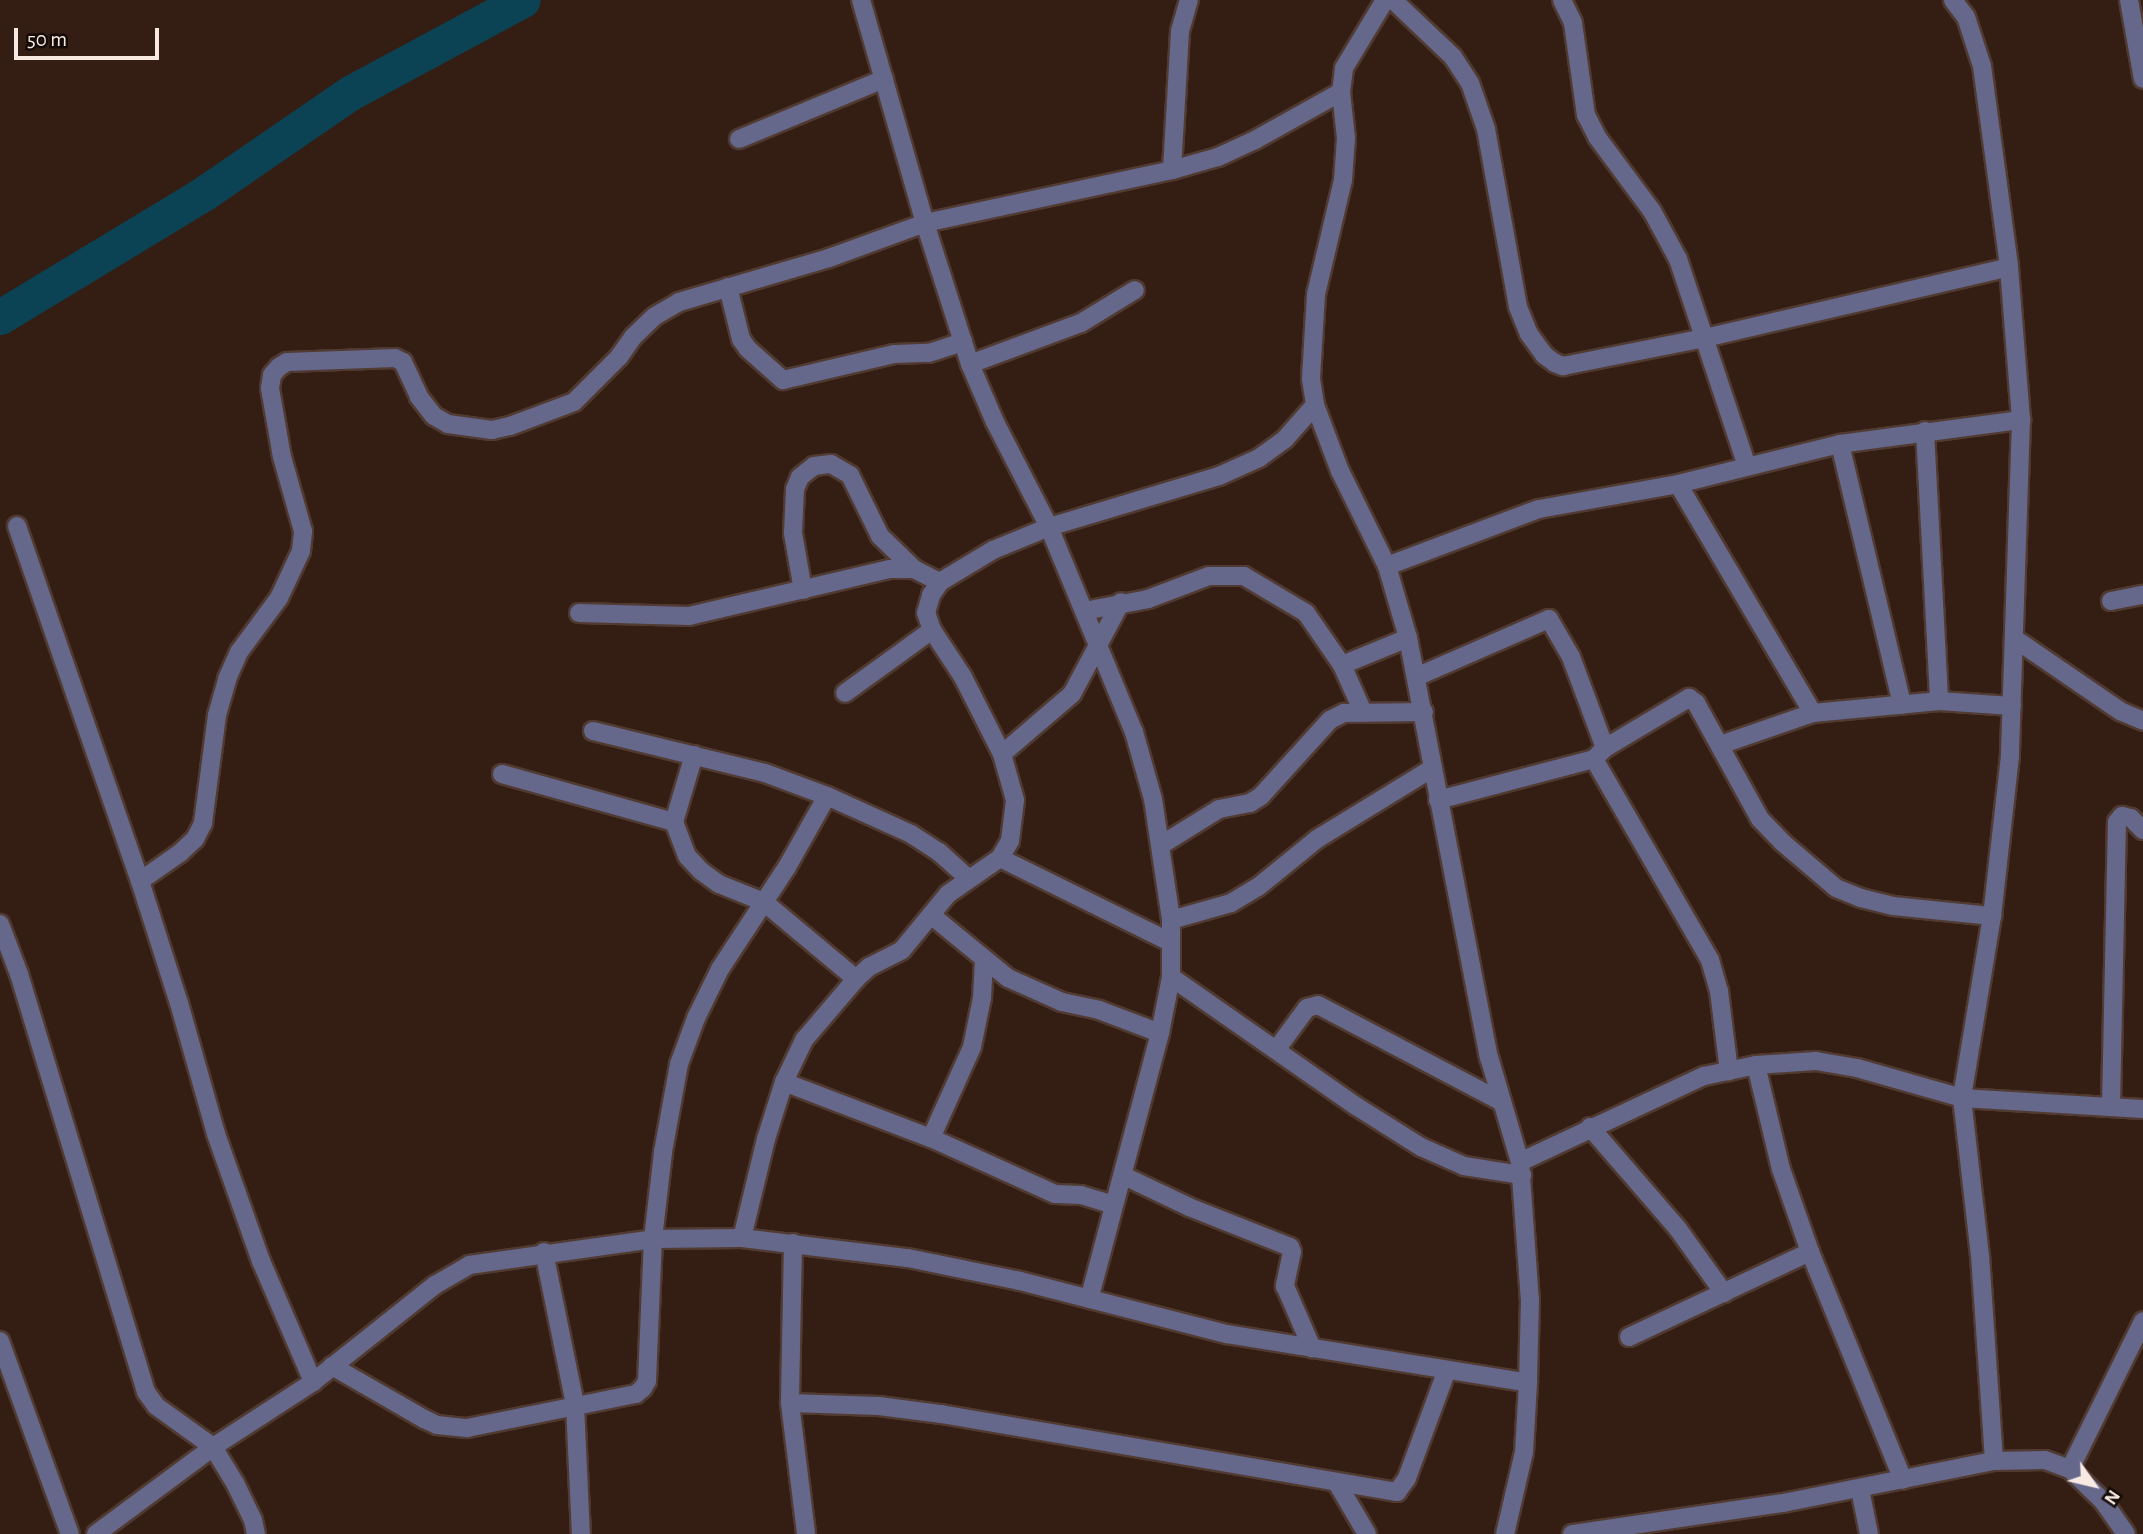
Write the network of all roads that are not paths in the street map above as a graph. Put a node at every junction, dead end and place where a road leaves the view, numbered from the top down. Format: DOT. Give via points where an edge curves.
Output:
graph roads {
  1 [pos="861,0"];
  2 [pos="1189,0"];
  3 [pos="1385,0"];
  4 [pos="1393,0"];
  5 [pos="1562,0"];
  6 [pos="1953,0"];
  7 [pos="2134,9"];
  8 [pos="884,79"];
  9 [pos="2143,79"];
  10 [pos="1341,92"];
  11 [pos="739,139"];
  12 [pos="1172,170"];
  13 [pos="925,223"];
  14 [pos="2009,267"];
  15 [pos="728,286"];
  16 [pos="1135,290"];
  17 [pos="1705,338"];
  18 [pos="963,342"];
  19 [pos="970,364"];
  20 [pos="1314,405"];
  21 [pos="2021,420"];
  22 [pos="1925,431"];
  23 [pos="1840,444"];
  24 [pos="1746,464"];
  25 [pos="1678,484"];
  26 [pos="17,526"];
  27 [pos="1049,527"];
  28 [pos="1387,566"];
  29 [pos="915,569"];
  30 [pos="940,582"];
  31 [pos="803,590"];
  32 [pos="2143,595"];
  33 [pos="2111,601"];
  34 [pos="1121,602"];
  35 [pos="1084,611"];
  36 [pos="579,613"];
  37 [pos="932,630"];
  38 [pos="1408,638"];
  39 [pos="2015,639"];
  40 [pos="1098,646"];
  41 [pos="1342,665"];
  42 [pos="1416,677"];
  43 [pos="845,693"];
  44 [pos="1939,701"];
  45 [pos="1902,705"];
  46 [pos="2012,706"];
  47 [pos="1363,712"];
  48 [pos="1424,712"];
  49 [pos="1813,713"];
  50 [pos="2143,721"];
  51 [pos="593,731"];
  52 [pos="1720,745"];
  53 [pos="1599,753"];
  54 [pos="1002,754"];
  55 [pos="694,755"];
  56 [pos="1433,768"];
  57 [pos="502,774"];
  58 [pos="827,796"];
  59 [pos="1438,800"];
  60 [pos="674,822"];
  61 [pos="2143,830"];
  62 [pos="1161,845"];
  63 [pos="1000,858"];
  64 [pos="968,878"];
  65 [pos="140,881"];
  66 [pos="764,902"];
  67 [pos="931,915"];
  68 [pos="1992,916"];
  69 [pos="1171,919"];
  70 [pos="0,925"];
  71 [pos="1170,942"];
  72 [pos="984,961"];
  73 [pos="1171,977"];
  74 [pos="856,979"];
  75 [pos="1160,1033"];
  76 [pos="1276,1050"];
  77 [pos="1756,1065"];
  78 [pos="1729,1071"];
  79 [pos="784,1082"];
  80 [pos="1962,1098"];
  81 [pos="1500,1101"];
  82 [pos="2111,1106"];
  83 [pos="2143,1109"];
  84 [pos="1590,1128"];
  85 [pos="931,1138"];
  86 [pos="1521,1168"];
  87 [pos="1124,1176"];
  88 [pos="1114,1205"];
  89 [pos="742,1238"];
  90 [pos="653,1239"];
  91 [pos="793,1243"];
  92 [pos="544,1252"];
  93 [pos="1810,1252"];
  94 [pos="1724,1293"];
  95 [pos="1088,1299"];
  96 [pos="2143,1321"];
  97 [pos="1629,1338"];
  98 [pos="0,1342"];
  99 [pos="1312,1348"];
  100 [pos="332,1366"];
  101 [pos="1447,1370"];
  102 [pos="313,1382"];
  103 [pos="1528,1383"];
  104 [pos="790,1403"];
  105 [pos="575,1404"];
  106 [pos="213,1447"];
  107 [pos="1994,1461"];
  108 [pos="2070,1469"];
  109 [pos="1903,1480"];
  110 [pos="1338,1483"];
  111 [pos="1860,1489"];
  112 [pos="70,1534"];
  113 [pos="96,1534"];
  114 [pos="256,1534"];
  115 [pos="581,1534"];
  116 [pos="806,1534"];
  117 [pos="1367,1534"];
  118 [pos="1505,1534"];
  119 [pos="1572,1534"];
  120 [pos="1869,1534"];
  121 [pos="2126,1534"];
  1 -- 8 [label="street"];
  2 -- 12 [label="street" via="1180,31"];
  3 -- 10 [label="street" via="1345,68"];
  4 -- 17 [label="street" via="1453,57 1470,83 1486,129 1518,307 1544,355 1563,366"];
  5 -- 17 [label="street" via="1573,23 1586,115 1597,138 1652,211 1678,259"];
  6 -- 14 [label="street" via="1966,17 1982,66"];
  7 -- 9 [label="street"];
  8 -- 11 [label="street"];
  8 -- 13 [label="street"];
  10 -- 12 [label="street" via="1255,140"];
  10 -- 20 [label="street" via="1346,138 1343,180 1316,294"];
  12 -- 13 [label="street"];
  13 -- 15 [label="street" via="829,258"];
  13 -- 18 [label="street"];
  14 -- 17 [label="street"];
  14 -- 21 [label="street"];
  15 -- 18 [label="street" via="741,339 783,380 894,355 929,353"];
  15 -- 65 [label="street" via="679,302 655,316 574,402 492,430 449,424 434,416 419,397 403,362 395,358 288,362 279,367 270,388 282,457 303,531 301,551 279,598 239,652 227,679 217,715 203,823 180,853"];
  16 -- 19 [label="street" via="1081,323"];
  17 -- 24 [label="street"];
  18 -- 19 [label="street"];
  19 -- 27 [label="street"];
  20 -- 27 [label="street" via="1285,439 1259,458 1219,476"];
  20 -- 28 [label="street" via="1340,471"];
  21 -- 22 [label="street"];
  21 -- 39 [label="street"];
  22 -- 23 [label="street"];
  22 -- 44 [label="street"];
  23 -- 24 [label="street"];
  23 -- 45 [label="street"];
  24 -- 25 [label="street"];
  25 -- 28 [label="street" via="1539,509"];
  25 -- 49 [label="street"];
  26 -- 65 [label="street"];
  27 -- 30 [label="street" via="993,550"];
  27 -- 35 [label="street"];
  28 -- 38 [label="street"];
  29 -- 30 [label="street"];
  29 -- 31 [label="street" via="882,571"];
  29 -- 31 [label="street" via="880,536 850,475 831,464 814,466 800,477 795,489 793,533"];
  30 -- 37 [label="street" via="926,613"];
  31 -- 36 [label="street" via="689,616"];
  32 -- 33 [label="street"];
  34 -- 35 [label="street"];
  34 -- 40 [label="street"];
  34 -- 41 [label="street" via="1149,599 1209,576 1244,576 1306,613"];
  35 -- 40 [label="street"];
  37 -- 43 [label="street"];
  37 -- 54 [label="street" via="963,677"];
  38 -- 41 [label="street"];
  38 -- 42 [label="street"];
  39 -- 46 [label="street"];
  39 -- 50 [label="street" via="2120,711"];
  40 -- 54 [label="street" via="1072,694"];
  40 -- 62 [label="street" via="1134,732"];
  41 -- 47 [label="street"];
  42 -- 48 [label="street"];
  42 -- 53 [label="street" via="1549,619 1571,657"];
  44 -- 45 [label="street"];
  44 -- 46 [label="street"];
  45 -- 49 [label="street"];
  46 -- 68 [label="street"];
  47 -- 48 [label="street"];
  47 -- 62 [label="street" via="1344,713 1320,728 1261,796 1219,809"];
  48 -- 56 [label="street"];
  49 -- 52 [label="street"];
  51 -- 55 [label="street"];
  52 -- 53 [label="street" via="1689,698"];
  52 -- 68 [label="street" via="1760,819 1836,888 1893,906"];
  53 -- 59 [label="street"];
  53 -- 78 [label="street" via="1710,960 1719,991"];
  54 -- 63 [label="street" via="1015,800 1014,826"];
  55 -- 58 [label="street" via="765,773"];
  55 -- 60 [label="street"];
  56 -- 59 [label="street"];
  56 -- 69 [label="street" via="1317,839 1231,903"];
  57 -- 60 [label="street"];
  58 -- 64 [label="street" via="911,834"];
  58 -- 66 [label="street"];
  59 -- 81 [label="street"];
  60 -- 66 [label="street" via="687,856 701,871 719,884"];
  61 -- 82 [label="street" via="2131,818 2122,816 2117,822"];
  62 -- 69 [label="street"];
  63 -- 64 [label="street"];
  63 -- 71 [label="street"];
  64 -- 67 [label="street"];
  65 -- 102 [label="street" via="216,1134 275,1296"];
  66 -- 74 [label="street"];
  66 -- 90 [label="street" via="720,969 679,1064"];
  67 -- 72 [label="street"];
  67 -- 74 [label="street" via="902,950"];
  68 -- 80 [label="street"];
  69 -- 71 [label="street"];
  70 -- 106 [label="street" via="146,1392 156,1406"];
  71 -- 73 [label="street"];
  72 -- 75 [label="street" via="1039,994"];
  72 -- 85 [label="street" via="972,1047"];
  73 -- 75 [label="street"];
  73 -- 76 [label="street"];
  74 -- 79 [label="street" via="804,1040"];
  75 -- 87 [label="street"];
  76 -- 81 [label="street" via="1307,1007 1318,1005"];
  76 -- 86 [label="street" via="1421,1147 1464,1166"];
  77 -- 78 [label="street"];
  77 -- 80 [label="street" via="1815,1061"];
  77 -- 93 [label="street" via="1781,1169"];
  78 -- 84 [label="street" via="1704,1076"];
  79 -- 85 [label="street"];
  79 -- 89 [label="street"];
  80 -- 82 [label="street"];
  80 -- 107 [label="street" via="1980,1255"];
  81 -- 86 [label="street"];
  82 -- 83 [label="street"];
  84 -- 86 [label="street"];
  84 -- 94 [label="street" via="1614,1150"];
  85 -- 88 [label="street" via="1055,1194 1081,1195"];
  86 -- 103 [label="street" via="1530,1300"];
  87 -- 88 [label="street"];
  87 -- 99 [label="street" via="1189,1208 1290,1247 1285,1286 1288,1300"];
  88 -- 95 [label="street"];
  89 -- 90 [label="street"];
  89 -- 91 [label="street"];
  90 -- 92 [label="street"];
  90 -- 105 [label="street" via="647,1381 636,1394"];
  91 -- 95 [label="street" via="908,1258"];
  91 -- 104 [label="street"];
  92 -- 100 [label="street" via="469,1265 435,1285"];
  92 -- 105 [label="street"];
  93 -- 94 [label="street"];
  93 -- 109 [label="street"];
  94 -- 97 [label="street"];
  95 -- 99 [label="street" via="1227,1334"];
  96 -- 108 [label="street"];
  98 -- 112 [label="street"];
  99 -- 101 [label="street"];
  100 -- 102 [label="street"];
  100 -- 105 [label="street" via="437,1425 483,1425"];
  101 -- 103 [label="street"];
  101 -- 110 [label="street" via="1402,1489"];
  102 -- 106 [label="street"];
  103 -- 118 [label="street" via="1524,1452"];
  104 -- 110 [label="street" via="941,1414"];
  104 -- 116 [label="street"];
  105 -- 115 [label="street"];
  106 -- 113 [label="street"];
  106 -- 114 [label="street" via="235,1483"];
  107 -- 108 [label="street" via="2045,1460"];
  107 -- 109 [label="street"];
  108 -- 121 [label="street" via="2103,1501"];
  109 -- 111 [label="street"];
  110 -- 117 [label="street"];
  111 -- 119 [label="street"];
  111 -- 120 [label="street"];
}
